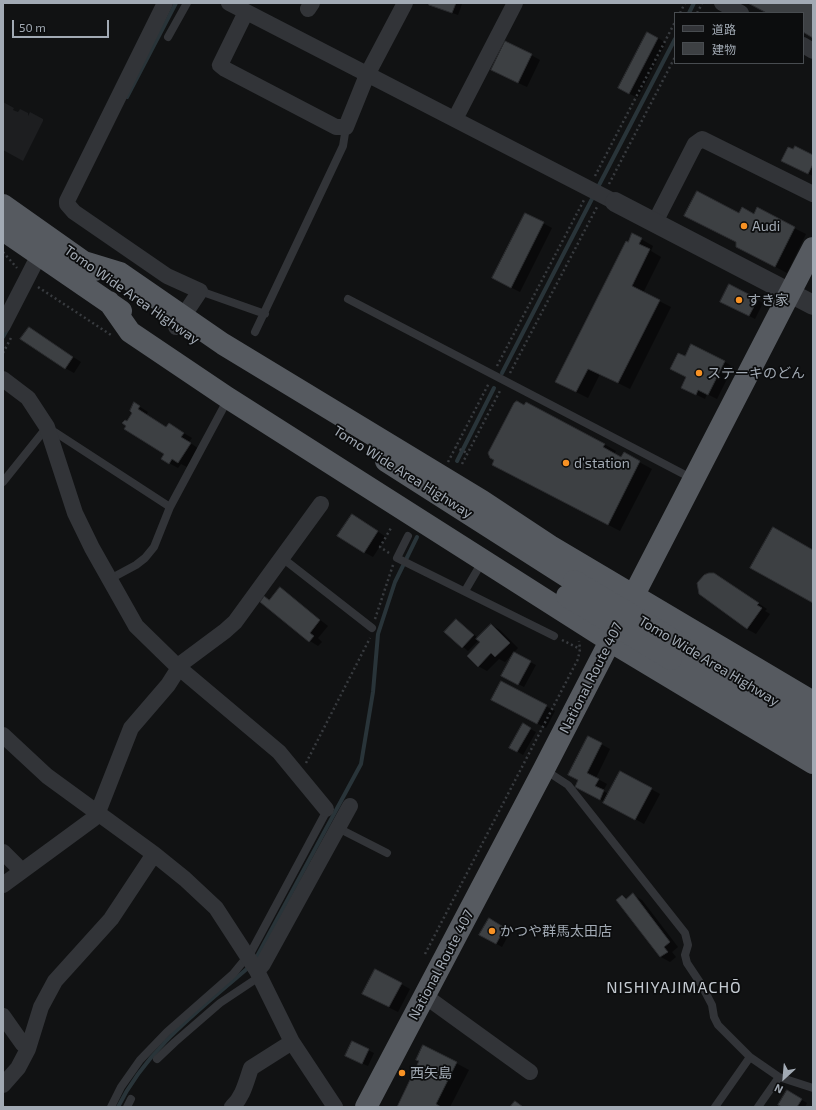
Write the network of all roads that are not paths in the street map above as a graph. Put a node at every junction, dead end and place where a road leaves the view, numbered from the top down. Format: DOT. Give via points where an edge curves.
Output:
graph roads {
  1 [pos="165,3"];
  2 [pos="187,3"];
  3 [pos="229,3"];
  4 [pos="405,3"];
  5 [pos="515,3"];
  6 [pos="722,3"];
  7 [pos="246,12"];
  8 [pos="740,12"];
  9 [pos="168,37"];
  10 [pos="804,46"];
  11 [pos="813,51"];
  12 [pos="367,75"];
  13 [pos="455,119"];
  14 [pos="346,127"];
  15 [pos="813,194"];
  16 [pos="607,198"];
  17 [pos="3,205"];
  18 [pos="655,222"];
  19 [pos="3,230"];
  20 [pos="813,248"];
  21 [pos="39,255"];
  22 [pos="200,291"];
  23 [pos="790,293"];
  24 [pos="348,299"];
  25 [pos="108,302"];
  26 [pos="813,305"];
  27 [pos="265,314"];
  28 [pos="180,322"];
  29 [pos="3,324"];
  30 [pos="256,332"];
  31 [pos="3,379"];
  32 [pos="228,398"];
  33 [pos="47,428"];
  34 [pos="694,480"];
  35 [pos="3,482"];
  36 [pos="321,504"];
  37 [pos="170,507"];
  38 [pos="408,536"];
  39 [pos="281,557"];
  40 [pos="483,561"];
  41 [pos="110,579"];
  42 [pos="570,588"];
  43 [pos="465,591"];
  44 [pos="633,596"];
  45 [pos="372,628"];
  46 [pos="554,636"];
  47 [pos="610,641"];
  48 [pos="675,651"];
  49 [pos="178,667"];
  50 [pos="813,702"];
  51 [pos="813,722"];
  52 [pos="3,734"];
  53 [pos="813,742"];
  54 [pos="813,763"];
  55 [pos="544,769"];
  56 [pos="350,806"];
  57 [pos="326,809"];
  58 [pos="98,812"];
  59 [pos="338,828"];
  60 [pos="3,852"];
  61 [pos="387,853"];
  62 [pos="154,854"];
  63 [pos="22,872"];
  64 [pos="3,885"];
  65 [pos="247,957"];
  66 [pos="258,974"];
  67 [pos="425,996"];
  68 [pos="3,1016"];
  69 [pos="292,1042"];
  70 [pos="28,1049"];
  71 [pos="750,1056"];
  72 [pos="157,1060"];
  73 [pos="530,1072"];
  74 [pos="779,1077"];
  75 [pos="3,1085"];
  76 [pos="813,1088"];
  77 [pos="111,1107"];
  78 [pos="232,1107"];
  79 [pos="335,1107"];
  80 [pos="366,1107"];
  81 [pos="715,1107"];
  82 [pos="758,1107"];
  1 -- 22 [label="street" via="67,204 74,212 167,276"];
  2 -- 9 [label="lane"];
  3 -- 7 [label="street"];
  4 -- 12 [label="street"];
  5 -- 13 [label="street"];
  6 -- 8 [label="street"];
  7 -- 12 [label="street"];
  7 -- 14 [label="street" via="220,65 336,127"];
  10 -- 11 [label="street"];
  12 -- 13 [label="street"];
  12 -- 14 [label="street"];
  13 -- 16 [label="street"];
  14 -- 27 [label="lane" via="342,146"];
  15 -- 18 [label="street" via="702,139 695,144"];
  16 -- 18 [label="street"];
  17 -- 28 [label="highway, Tomo Wide Area Highway" via="84,262 120,273"];
  18 -- 23 [label="street"];
  19 -- 21 [label="highway, Tomo Wide Area Highway"];
  20 -- 23 [label="highway, National Route 407"];
  21 -- 25 [label="highway, Tomo Wide Area Highway"];
  21 -- 29 [label="street"];
  22 -- 27 [label="lane"];
  22 -- 28 [label="street"];
  23 -- 26 [label="street"];
  23 -- 34 [label="highway, National Route 407"];
  24 -- 34 [label="lane"];
  25 -- 32 [label="highway" via="130,332"];
  25 -- 42 [label="highway, Tomo Wide Area Highway" via="208,369"];
  27 -- 30 [label="lane"];
  28 -- 42 [label="highway, Tomo Wide Area Highway" via="221,357"];
  28 -- 44 [label="highway" via="223,344"];
  31 -- 33 [label="street" via="28,398"];
  32 -- 37 [label="lane"];
  32 -- 40 [label="highway"];
  33 -- 35 [label="lane"];
  33 -- 37 [label="lane"];
  33 -- 41 [label="street" via="75,513"];
  34 -- 44 [label="highway, National Route 407"];
  36 -- 39 [label="street"];
  37 -- 41 [label="lane" via="154,547 145,558"];
  38 -- 43 [label="lane" via="396,558"];
  39 -- 45 [label="lane"];
  39 -- 49 [label="street" via="235,622"];
  40 -- 43 [label="lane"];
  40 -- 47 [label="highway"];
  41 -- 49 [label="street" via="136,626"];
  42 -- 48 [label="highway, Tomo Wide Area Highway, bridge"];
  43 -- 46 [label="lane"];
  44 -- 47 [label="highway, National Route 407"];
  44 -- 50 [label="highway"];
  47 -- 54 [label="highway"];
  47 -- 55 [label="highway, National Route 407"];
  48 -- 51 [label="highway, Tomo Wide Area Highway"];
  48 -- 53 [label="highway, Tomo Wide Area Highway"];
  49 -- 57 [label="street" via="279,752"];
  49 -- 58 [label="street" via="168,685 131,728"];
  52 -- 58 [label="street" via="47,776"];
  55 -- 67 [label="highway, National Route 407"];
  55 -- 71 [label="lane" via="568,785 685,933 688,945 685,955 687,963 712,1005 718,1025"];
  56 -- 59 [label="street"];
  57 -- 65 [label="lane"];
  58 -- 62 [label="street"];
  58 -- 63 [label="street" via="89,823"];
  59 -- 61 [label="lane"];
  59 -- 66 [label="street"];
  60 -- 63 [label="street"];
  62 -- 65 [label="street" via="216,908"];
  62 -- 70 [label="street" via="111,919 55,981 41,1007"];
  63 -- 64 [label="street"];
  65 -- 66 [label="street"];
  65 -- 77 [label="lane" via="228,979 167,1032 140,1060"];
  66 -- 69 [label="street"];
  66 -- 72 [label="lane" via="220,1003"];
  67 -- 73 [label="street"];
  67 -- 80 [label="highway, National Route 407"];
  68 -- 70 [label="street"];
  69 -- 78 [label="street" via="250,1068 245,1086"];
  69 -- 79 [label="street"];
  70 -- 75 [label="street" via="18,1068"];
  71 -- 74 [label="lane"];
  71 -- 81 [label="lane"];
  74 -- 76 [label="lane"];
  74 -- 82 [label="lane"];
}
